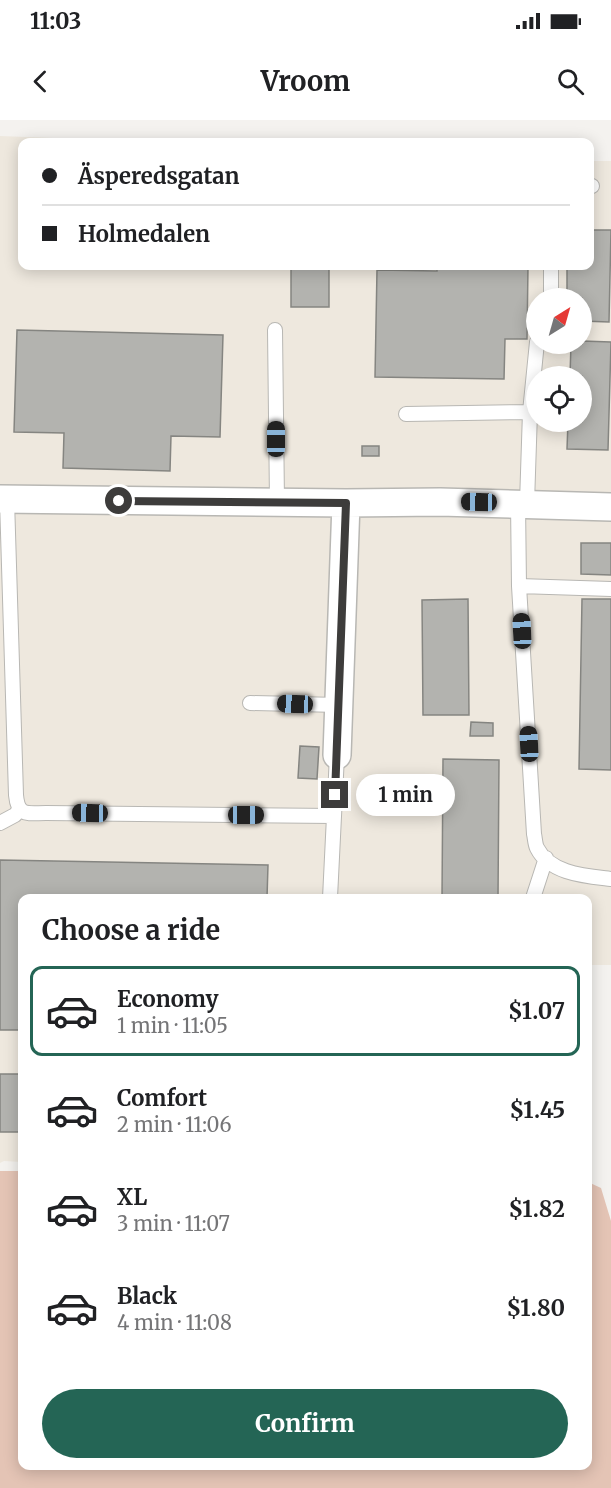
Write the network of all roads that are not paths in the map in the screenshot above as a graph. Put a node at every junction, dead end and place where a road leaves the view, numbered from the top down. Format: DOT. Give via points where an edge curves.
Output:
graph roads {
  1 [pos="551,270"];
  2 [pos="550,288"];
  3 [pos="275,330"];
  4 [pos="526,412"];
  5 [pos="406,414"];
  6 [pos="528,432"];
  7 [pos="3,500"];
  8 [pos="277,502"];
  9 [pos="346,503"];
  10 [pos="522,503"];
  11 [pos="611,507"];
  12 [pos="519,586"];
  13 [pos="611,589"];
  14 [pos="250,703"];
  15 [pos="339,705"];
  16 [pos="337,755"];
  17 [pos="19,810"];
  18 [pos="334,816"];
  19 [pos="0,823"];
  20 [pos="546,858"];
  21 [pos="611,879"];
  22 [pos="330,894"];
  23 [pos="534,894"];
  1 -- 2 [label="lane"];
  3 -- 8 [label="lane"];
  4 -- 5 [label="lane"];
  6 -- 10 [label="lane"];
  7 -- 8 [label="street"];
  7 -- 17 [label="lane"];
  8 -- 9 [label="street"];
  9 -- 10 [label="street"];
  9 -- 15 [label="street"];
  10 -- 11 [label="street"];
  10 -- 12 [label="lane"];
  12 -- 13 [label="lane"];
  12 -- 20 [label="lane" via="534,834 537,849"];
  14 -- 15 [label="lane"];
  15 -- 16 [label="street"];
  16 -- 18 [label="lane"];
  17 -- 18 [label="lane"];
  17 -- 19 [label="lane"];
  18 -- 22 [label="lane"];
  20 -- 21 [label="lane" via="574,874"];
  20 -- 23 [label="lane"];
}
